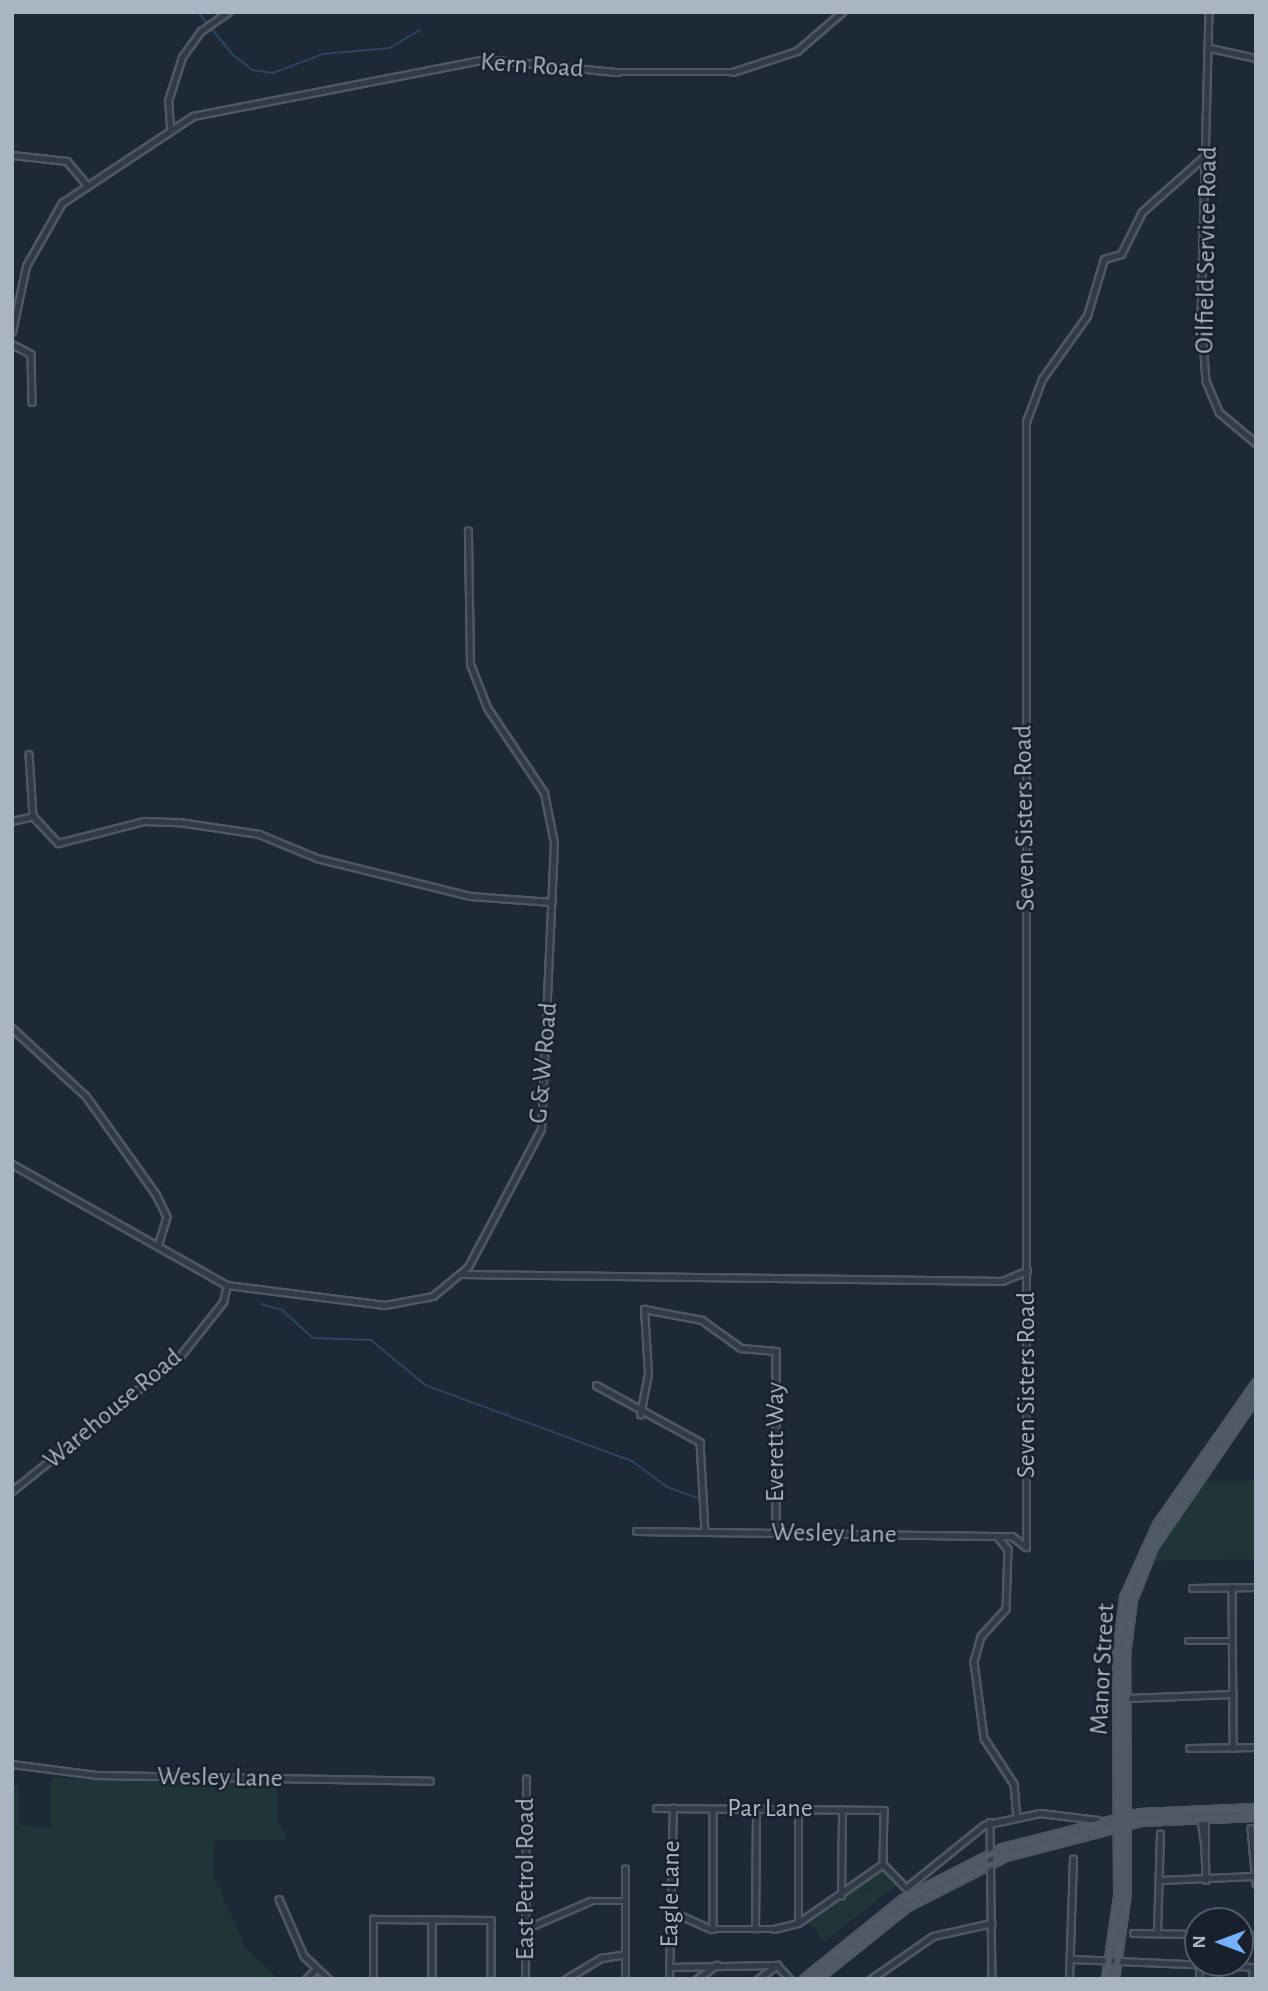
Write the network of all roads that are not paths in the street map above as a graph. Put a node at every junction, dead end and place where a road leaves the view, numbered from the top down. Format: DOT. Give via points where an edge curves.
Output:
graph roads {
  1 [pos="228,12"];
  2 [pos="842,12"];
  3 [pos="1209,12"];
  4 [pos="1210,48"];
  5 [pos="1256,58"];
  6 [pos="170,127"];
  7 [pos="12,155"];
  8 [pos="1206,155"];
  9 [pos="87,184"];
  10 [pos="12,332"];
  11 [pos="12,344"];
  12 [pos="32,402"];
  13 [pos="1256,443"];
  14 [pos="468,531"];
  15 [pos="29,754"];
  16 [pos="33,816"];
  17 [pos="12,821"];
  18 [pos="552,902"];
  19 [pos="12,1028"];
  20 [pos="12,1164"];
  21 [pos="158,1246"];
  22 [pos="1027,1271"];
  23 [pos="461,1274"];
  24 [pos="227,1285"];
  25 [pos="1256,1383"];
  26 [pos="596,1385"];
  27 [pos="1256,1398"];
  28 [pos="640,1415"];
  29 [pos="12,1491"];
  30 [pos="636,1531"];
  31 [pos="705,1532"];
  32 [pos="776,1533"];
  33 [pos="997,1536"];
  34 [pos="1026,1547"];
  35 [pos="1231,1587"];
  36 [pos="1256,1587"];
  37 [pos="1192,1588"];
  38 [pos="1188,1641"];
  39 [pos="1232,1641"];
  40 [pos="1233,1694"];
  41 [pos="1126,1698"];
  42 [pos="1256,1747"];
  43 [pos="1189,1748"];
  44 [pos="1233,1748"];
  45 [pos="12,1764"];
  46 [pos="526,1779"];
  47 [pos="430,1781"];
  48 [pos="656,1808"];
  49 [pos="673,1808"];
  50 [pos="799,1808"];
  51 [pos="1256,1808"];
  52 [pos="713,1809"];
  53 [pos="756,1809"];
  54 [pos="842,1810"];
  55 [pos="1017,1816"];
  56 [pos="1127,1817"];
  57 [pos="1256,1817"];
  58 [pos="1117,1818"];
  59 [pos="1203,1818"];
  60 [pos="1098,1820"];
  61 [pos="990,1822"];
  62 [pos="1127,1826"];
  63 [pos="1117,1828"];
  64 [pos="1251,1828"];
  65 [pos="1160,1834"];
  66 [pos="992,1853"];
  67 [pos="1073,1859"];
  68 [pos="992,1863"];
  69 [pos="883,1864"];
  70 [pos="625,1869"];
  71 [pos="1253,1876"];
  72 [pos="1161,1880"];
  73 [pos="1206,1880"];
  74 [pos="1256,1884"];
  75 [pos="841,1897"];
  76 [pos="279,1899"];
  77 [pos="625,1900"];
  78 [pos="671,1911"];
  79 [pos="432,1919"];
  80 [pos="798,1923"];
  81 [pos="992,1923"];
  82 [pos="525,1929"];
  83 [pos="713,1929"];
  84 [pos="755,1929"];
  85 [pos="1133,1933"];
  86 [pos="1157,1933"];
  87 [pos="1184,1934"];
  88 [pos="625,1954"];
  89 [pos="1073,1959"];
  90 [pos="822,1961"];
  91 [pos="1110,1963"];
  92 [pos="717,1964"];
  93 [pos="1118,1964"];
  94 [pos="777,1965"];
  95 [pos="1184,1966"];
  96 [pos="669,1967"];
  97 [pos="316,1969"];
  98 [pos="818,1978"];
  99 [pos="306,1979"];
  100 [pos="329,1979"];
  101 [pos="373,1979"];
  102 [pos="432,1979"];
  103 [pos="491,1979"];
  104 [pos="525,1979"];
  105 [pos="566,1979"];
  106 [pos="625,1979"];
  107 [pos="669,1979"];
  108 [pos="697,1979"];
  109 [pos="758,1979"];
  110 [pos="790,1979"];
  111 [pos="804,1979"];
  112 [pos="871,1979"];
  113 [pos="992,1979"];
  114 [pos="1069,1979"];
  115 [pos="1106,1979"];
  116 [pos="1115,1979"];
  1 -- 6 [label="street" via="201,31 182,57 168,100"];
  2 -- 6 [label="street, Kern Road" via="797,51 733,72 642,73 486,59 225,107"];
  3 -- 4 [label="street, Oilfield Service Road"];
  4 -- 5 [label="street"];
  4 -- 8 [label="street, Oilfield Service Road"];
  6 -- 9 [label="street, Kern Road"];
  7 -- 9 [label="street" via="67,161"];
  8 -- 13 [label="street, Oilfield Service Road" via="1201,313 1206,381 1219,412"];
  8 -- 22 [label="street, Seven Sisters Road" via="1142,212 1121,254 1104,259 1087,317 1042,379 1026,422"];
  9 -- 10 [label="street, Kern Road" via="62,204 42,234 26,266"];
  11 -- 12 [label="street" via="31,354"];
  14 -- 18 [label="street, G & W Road" via="470,664 487,708 553,815"];
  15 -- 16 [label="street"];
  16 -- 17 [label="street"];
  16 -- 18 [label="street" via="55,842 144,821 179,822 259,834 317,858 470,896"];
  18 -- 23 [label="street, G & W Road" via="541,1129"];
  19 -- 21 [label="street" via="86,1096 156,1194 167,1217"];
  20 -- 21 [label="street, G & W Road"];
  21 -- 24 [label="street, G & W Road"];
  22 -- 23 [label="street" via="1002,1281"];
  22 -- 34 [label="street, Seven Sisters Road"];
  23 -- 24 [label="street, G & W Road" via="433,1296 385,1305"];
  24 -- 29 [label="street, Warehouse Road" via="223,1302 167,1368"];
  25 -- 58 [label="main road, Manor Street" via="1157,1525 1124,1598 1117,1655"];
  26 -- 28 [label="street"];
  27 -- 41 [label="main road, Manor Street" via="1142,1573 1129,1618"];
  28 -- 31 [label="street" via="700,1442"];
  28 -- 32 [label="street, Everett Way" via="648,1374 644,1309 702,1320 741,1348 776,1351"];
  30 -- 31 [label="street, Wesley Lane"];
  31 -- 32 [label="street, Wesley Lane"];
  32 -- 33 [label="street, Wesley Lane"];
  33 -- 34 [label="street, Wesley Lane" via="1015,1536"];
  33 -- 55 [label="street" via="1008,1549 1006,1609 981,1637 974,1660 984,1738 1014,1784"];
  35 -- 36 [label="street"];
  35 -- 37 [label="street"];
  35 -- 39 [label="street"];
  38 -- 39 [label="street"];
  39 -- 40 [label="street"];
  40 -- 41 [label="street"];
  40 -- 44 [label="street"];
  41 -- 56 [label="main road, Manor Street"];
  42 -- 44 [label="street"];
  43 -- 44 [label="street"];
  45 -- 47 [label="street, Wesley Lane" via="97,1775"];
  46 -- 82 [label="street, East Petrol Road"];
  48 -- 49 [label="street, Par Lane"];
  49 -- 52 [label="street, Par Lane"];
  49 -- 78 [label="street, Eagle Lane"];
  50 -- 53 [label="street, Par Lane"];
  50 -- 54 [label="street, Par Lane"];
  50 -- 80 [label="street"];
  51 -- 56 [label="main road"];
  52 -- 53 [label="street, Par Lane"];
  52 -- 83 [label="street"];
  53 -- 84 [label="street"];
  54 -- 69 [label="street, Par Lane" via="884,1811"];
  54 -- 75 [label="street"];
  55 -- 60 [label="street" via="1076,1813"];
  55 -- 61 [label="street"];
  56 -- 58 [label="main road"];
  56 -- 62 [label="main road, Manor Street"];
  57 -- 59 [label="main road"];
  58 -- 60 [label="main road"];
  58 -- 63 [label="main road, Manor Street"];
  59 -- 62 [label="main road"];
  59 -- 73 [label="street"];
  60 -- 66 [label="main road"];
  61 -- 66 [label="street"];
  61 -- 69 [label="street" via="969,1834 906,1888"];
  62 -- 63 [label="main road"];
  62 -- 93 [label="main road, Manor Street"];
  63 -- 68 [label="main road"];
  63 -- 91 [label="main road, Manor Street" via="1118,1908"];
  64 -- 71 [label="street"];
  65 -- 72 [label="street"];
  66 -- 68 [label="street"];
  66 -- 90 [label="main road" via="903,1899"];
  67 -- 89 [label="street"];
  68 -- 81 [label="street"];
  68 -- 98 [label="main road" via="885,1922"];
  69 -- 75 [label="street"];
  70 -- 77 [label="street"];
  71 -- 73 [label="street"];
  71 -- 74 [label="street"];
  72 -- 73 [label="street"];
  72 -- 86 [label="street"];
  75 -- 80 [label="street"];
  76 -- 97 [label="street"];
  77 -- 82 [label="street" via="590,1901"];
  77 -- 88 [label="street"];
  78 -- 83 [label="street"];
  78 -- 96 [label="street, Eagle Lane"];
  79 -- 101 [label="street" via="373,1919"];
  79 -- 102 [label="street"];
  79 -- 103 [label="street" via="491,1920"];
  80 -- 84 [label="street"];
  81 -- 112 [label="street" via="933,1936"];
  81 -- 113 [label="street"];
  82 -- 104 [label="street, East Petrol Road"];
  83 -- 84 [label="street"];
  85 -- 86 [label="street"];
  86 -- 87 [label="street"];
  88 -- 105 [label="street" via="601,1958"];
  88 -- 106 [label="street"];
  89 -- 91 [label="street"];
  89 -- 114 [label="street"];
  90 -- 98 [label="main road"];
  90 -- 111 [label="main road"];
  91 -- 93 [label="street"];
  91 -- 115 [label="main road, Manor Street"];
  92 -- 94 [label="street"];
  92 -- 96 [label="street"];
  92 -- 108 [label="street"];
  93 -- 95 [label="street"];
  93 -- 116 [label="main road, Manor Street"];
  94 -- 109 [label="street"];
  94 -- 110 [label="street"];
  96 -- 107 [label="street, Eagle Lane"];
  97 -- 99 [label="street"];
  97 -- 100 [label="street"];
}
